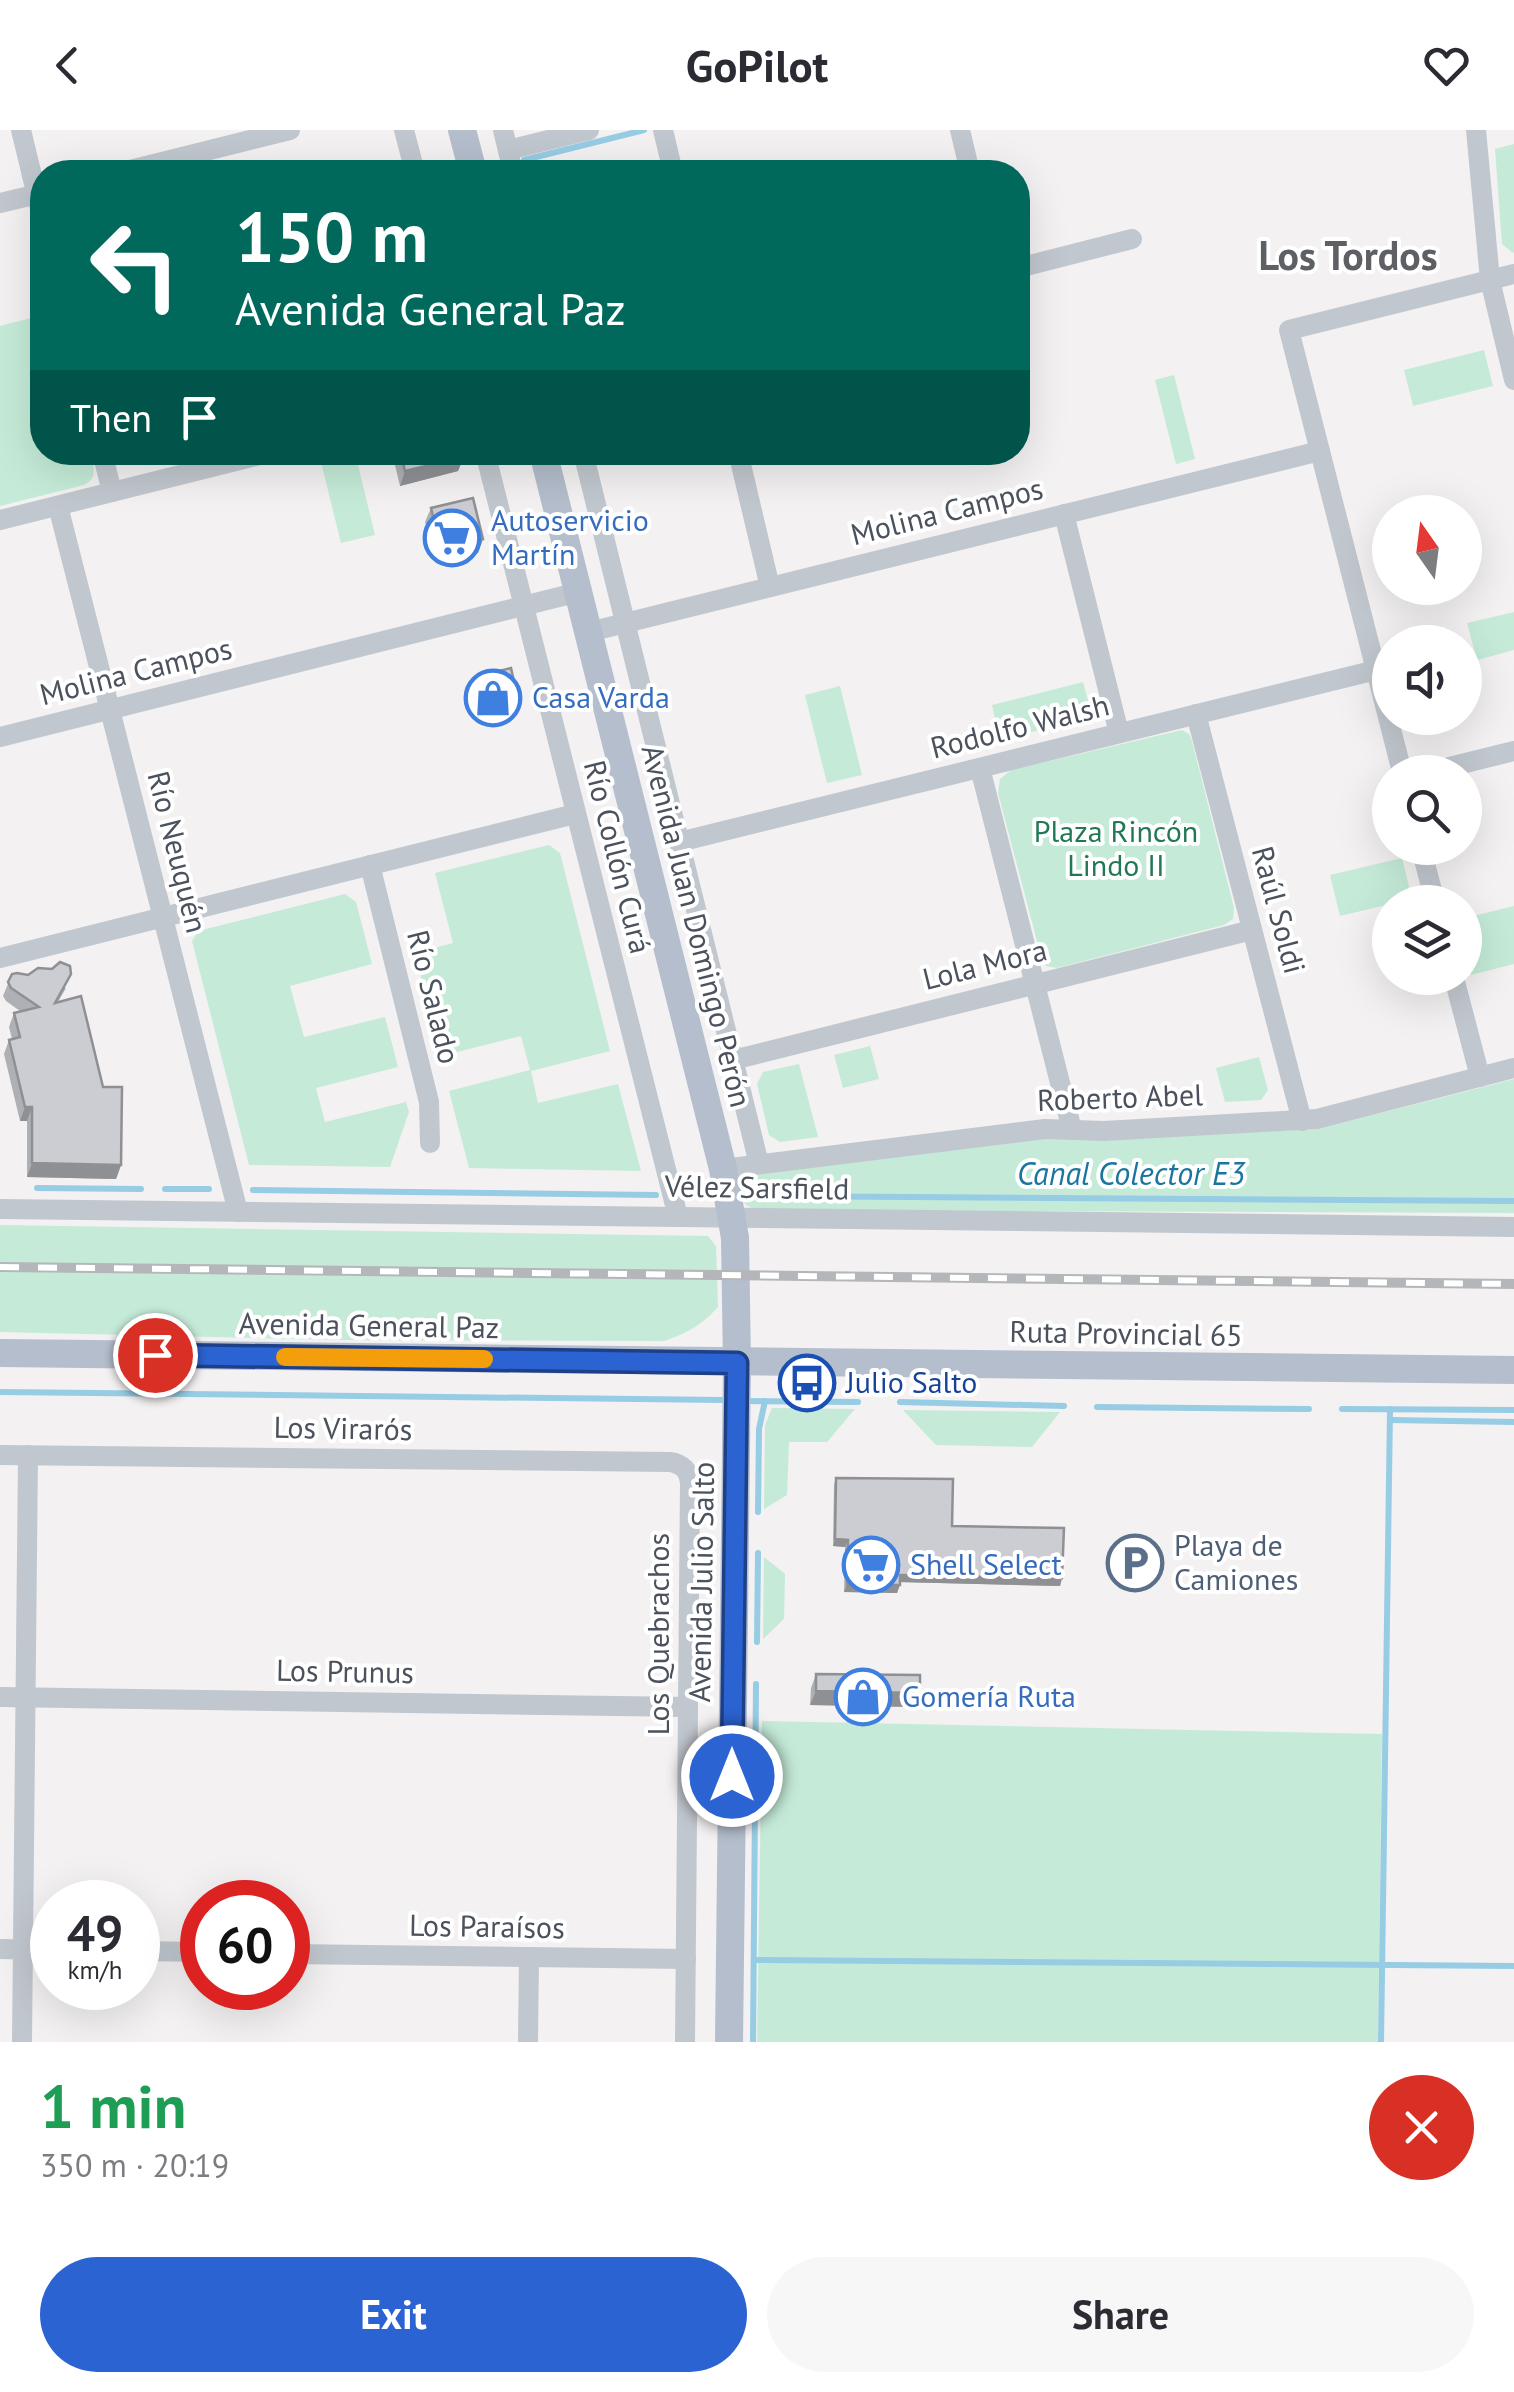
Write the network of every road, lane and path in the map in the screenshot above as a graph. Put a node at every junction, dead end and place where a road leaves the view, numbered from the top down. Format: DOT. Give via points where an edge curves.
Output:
graph roads {
  1 [pos="21,130"];
  2 [pos="290,130"];
  3 [pos="404,130"];
  4 [pos="462,130"];
  5 [pos="588,130"];
  6 [pos="663,130"];
  7 [pos="960,130"];
  8 [pos="1476,130"];
  9 [pos="505,140"];
  10 [pos="30,160"];
  11 [pos="170,160"];
  12 [pos="412,160"];
  13 [pos="470,160"];
  14 [pos="670,160"];
  15 [pos="967,160"];
  16 [pos="30,196"];
  17 [pos="0,204"];
  18 [pos="1132,239"];
  19 [pos="1030,265"];
  20 [pos="1514,274"];
  21 [pos="1490,280"];
  22 [pos="1514,380"];
  23 [pos="1320,451"];
  24 [pos="105,465"];
  25 [pos="220,465"];
  26 [pos="488,465"];
  27 [pos="546,465"];
  28 [pos="585,465"];
  29 [pos="741,465"];
  30 [pos="112,492"];
  31 [pos="58,506"];
  32 [pos="1064,514"];
  33 [pos="0,520"];
  34 [pos="770,587"];
  35 [pos="578,592"];
  36 [pos="523,606"];
  37 [pos="625,623"];
  38 [pos="589,632"];
  39 [pos="1372,654"];
  40 [pos="1372,671"];
  41 [pos="110,710"];
  42 [pos="1196,714"];
  43 [pos="1119,734"];
  44 [pos="0,738"];
  45 [pos="1514,751"];
  46 [pos="1482,759"];
  47 [pos="980,768"];
  48 [pos="575,814"];
  49 [pos="679,842"];
  50 [pos="370,866"];
  51 [pos="163,918"];
  52 [pos="1252,930"];
  53 [pos="0,958"];
  54 [pos="1035,984"];
  55 [pos="1458,995"];
  56 [pos="733,1060"];
  57 [pos="1514,1068"];
  58 [pos="1480,1077"];
  59 [pos="1302,1121"];
  60 [pos="1072,1130"];
  61 [pos="430,1143"];
  62 [pos="758,1164"];
  63 [pos="724,1169"];
  64 [pos="0,1209"];
  65 [pos="238,1212"];
  66 [pos="678,1217"];
  67 [pos="733,1218"];
  68 [pos="1514,1227"];
  69 [pos="0,1353"];
  70 [pos="737,1363"];
  71 [pos="1514,1370"];
  72 [pos="0,1455"];
  73 [pos="28,1456"];
  74 [pos="684,1468"];
  75 [pos="0,1698"];
  76 [pos="26,1698"];
  77 [pos="688,1708"];
  78 [pos="0,1950"];
  79 [pos="23,1950"];
  80 [pos="30,1950"];
  81 [pos="310,1954"];
  82 [pos="529,1957"];
  83 [pos="686,1960"];
  84 [pos="22,2042"];
  85 [pos="528,2042"];
  86 [pos="685,2042"];
  87 [pos="729,2042"];
  1 -- 10 [label="street"];
  2 -- 11 [label="street"];
  3 -- 12 [label="street"];
  4 -- 13 [label="main road"];
  5 -- 9 [label="street"];
  6 -- 14 [label="street"];
  7 -- 15 [label="street"];
  8 -- 21 [label="street"];
  16 -- 17 [label="street"];
  18 -- 19 [label="street"];
  20 -- 21 [label="street"];
  21 -- 22 [label="street"];
  21 -- 23 [label="street" via="1289,330"];
  23 -- 32 [label="street, Molina Campos"];
  23 -- 39 [label="street"];
  24 -- 30 [label="street"];
  25 -- 30 [label="street"];
  26 -- 36 [label="street, Río Collón Curá"];
  27 -- 35 [label="main road, Avenida Juan Domingo Perón"];
  28 -- 37 [label="street"];
  29 -- 34 [label="street"];
  30 -- 31 [label="street"];
  31 -- 33 [label="street"];
  31 -- 41 [label="street, Río Neuquén"];
  32 -- 34 [label="street, Molina Campos"];
  32 -- 43 [label="street"];
  34 -- 37 [label="street, Molina Campos"];
  35 -- 36 [label="street, Molina Campos"];
  35 -- 38 [label="main road, Avenida Juan Domingo Perón"];
  36 -- 41 [label="street, Molina Campos"];
  36 -- 48 [label="street, Río Collón Curá"];
  37 -- 38 [label="street, Molina Campos"];
  37 -- 49 [label="street"];
  38 -- 63 [label="main road, Avenida Juan Domingo Perón"];
  40 -- 42 [label="street, Rodolfo Walsh"];
  41 -- 44 [label="street, Molina Campos"];
  41 -- 51 [label="street, Río Neuquén"];
  42 -- 43 [label="street, Rodolfo Walsh"];
  42 -- 52 [label="street, Raúl Soldi"];
  43 -- 47 [label="street, Rodolfo Walsh"];
  45 -- 46 [label="street"];
  47 -- 49 [label="street, Rodolfo Walsh"];
  47 -- 54 [label="street"];
  48 -- 50 [label="street"];
  48 -- 66 [label="street, Río Collón Curá"];
  49 -- 56 [label="street"];
  50 -- 51 [label="street"];
  50 -- 61 [label="street, Río Salado" via="429,1102"];
  51 -- 53 [label="street"];
  51 -- 65 [label="street, Río Neuquén"];
  52 -- 54 [label="street, Lola Mora"];
  52 -- 59 [label="street, Raúl Soldi"];
  54 -- 56 [label="street, Lola Mora"];
  54 -- 60 [label="street"];
  55 -- 58 [label="street"];
  56 -- 62 [label="street"];
  57 -- 58 [label="street, Roberto Abel"];
  58 -- 59 [label="street, Roberto Abel"];
  59 -- 60 [label="street, Roberto Abel"];
  60 -- 62 [label="street, Roberto Abel"];
  62 -- 63 [label="street, Roberto Abel"];
  63 -- 67 [label="main road, Avenida Juan Domingo Perón"];
  64 -- 65 [label="street, Vélez Sarsfield"];
  65 -- 66 [label="street, Vélez Sarsfield"];
  66 -- 67 [label="street, Vélez Sarsfield"];
  67 -- 68 [label="street, Vélez Sarsfield"];
  67 -- 70 [label="main road, Avenida Juan Domingo Perón"];
  69 -- 70 [label="main road, Avenida General Paz"];
  70 -- 71 [label="main road, Ruta Provincial 65"];
  70 -- 87 [label="main road, Avenida Julio Salto"];
  72 -- 73 [label="street, Los Virarós"];
  73 -- 74 [label="street, Los Virarós" via="670,1462"];
  73 -- 76 [label="street"];
  74 -- 77 [label="street, Los Quebrachos" via="690,1484"];
  75 -- 76 [label="street, Los Prunus"];
  76 -- 77 [label="street, Los Prunus"];
  76 -- 79 [label="street"];
  77 -- 83 [label="street, Los Quebrachos"];
  78 -- 79 [label="street"];
  79 -- 80 [label="street"];
  79 -- 84 [label="street"];
  81 -- 82 [label="street, Los Paraísos"];
  82 -- 83 [label="street, Los Paraísos"];
  82 -- 85 [label="street"];
  83 -- 86 [label="street, Los Quebrachos"];
}
